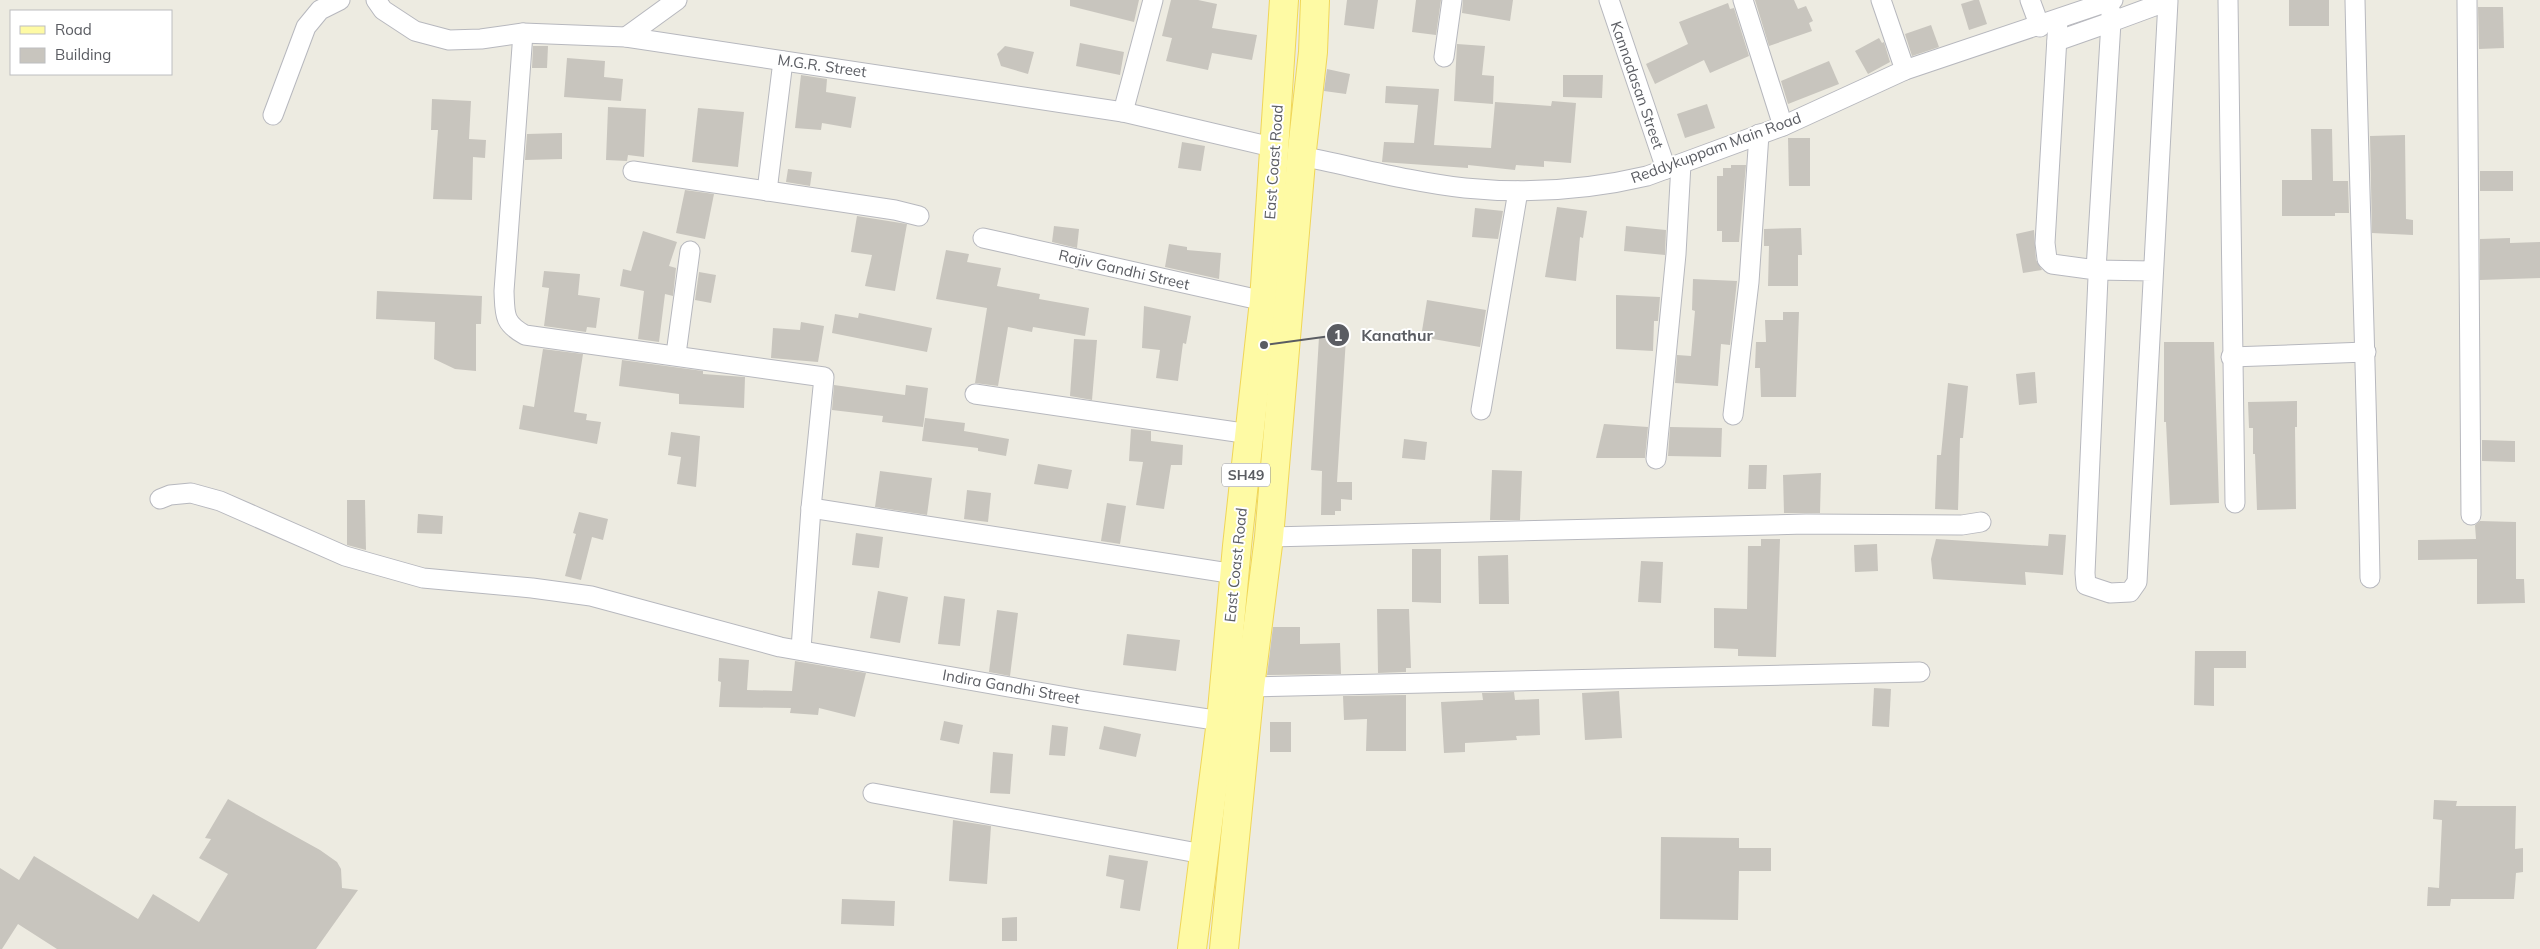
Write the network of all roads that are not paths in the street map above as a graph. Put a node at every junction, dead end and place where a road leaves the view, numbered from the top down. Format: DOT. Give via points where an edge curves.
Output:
graph roads {
  1 [pos="340,0"];
  2 [pos="376,0"];
  3 [pos="677,0"];
  4 [pos="1153,0"];
  5 [pos="1284,0"];
  6 [pos="1316,0"];
  7 [pos="1452,0"];
  8 [pos="1609,0"];
  9 [pos="1743,0"];
  10 [pos="1881,0"];
  11 [pos="2030,0"];
  12 [pos="2112,0"];
  13 [pos="2168,0"];
  14 [pos="2228,0"];
  15 [pos="2355,0"];
  16 [pos="2467,0"];
  17 [pos="2058,20"];
  18 [pos="2111,22"];
  19 [pos="2040,27"];
  20 [pos="523,33"];
  21 [pos="626,37"];
  22 [pos="2057,41"];
  23 [pos="1444,57"];
  24 [pos="782,60"];
  25 [pos="1905,70"];
  26 [pos="1123,112"];
  27 [pos="273,115"];
  28 [pos="1783,126"];
  29 [pos="1759,134"];
  30 [pos="1276,148"];
  31 [pos="1302,156"];
  32 [pos="1673,167"];
  33 [pos="633,171"];
  34 [pos="766,191"];
  35 [pos="1518,191"];
  36 [pos="919,216"];
  37 [pos="983,238"];
  38 [pos="690,251"];
  39 [pos="2096,270"];
  40 [pos="2153,271"];
  41 [pos="1264,301"];
  42 [pos="2366,352"];
  43 [pos="676,354"];
  44 [pos="2231,357"];
  45 [pos="975,394"];
  46 [pos="1481,410"];
  47 [pos="1733,415"];
  48 [pos="1250,434"];
  49 [pos="1656,459"];
  50 [pos="160,499"];
  51 [pos="2235,503"];
  52 [pos="811,508"];
  53 [pos="2471,515"];
  54 [pos="1981,522"];
  55 [pos="1269,537"];
  56 [pos="1235,574"];
  57 [pos="2370,578"];
  58 [pos="801,649"];
  59 [pos="1920,672"];
  60 [pos="1250,687"];
  61 [pos="1221,721"];
  62 [pos="873,793"];
  63 [pos="1203,854"];
  64 [pos="1192,949"];
  65 [pos="1224,949"];
  1 -- 27 [label="street" via="320,10 306,27"];
  2 -- 20 [label="street, M.G.R. Street" via="383,10 415,31 449,40"];
  3 -- 21 [label="street"];
  4 -- 26 [label="street"];
  5 -- 30 [label="main road, East Coast Road / SH49"];
  6 -- 31 [label="main road, East Coast Road / SH49"];
  7 -- 23 [label="street"];
  8 -- 32 [label="street, Kannadasan Street"];
  9 -- 28 [label="street"];
  10 -- 25 [label="street"];
  11 -- 19 [label="street"];
  12 -- 17 [label="street, Reddykuppam Main Road"];
  12 -- 18 [label="street"];
  13 -- 18 [label="street"];
  13 -- 40 [label="street"];
  14 -- 44 [label="street"];
  15 -- 42 [label="street"];
  16 -- 53 [label="street"];
  17 -- 19 [label="street, Reddykuppam Main Road"];
  17 -- 22 [label="street"];
  18 -- 22 [label="street"];
  18 -- 39 [label="street"];
  19 -- 25 [label="street, Reddykuppam Main Road"];
  20 -- 21 [label="street, M.G.R. Street"];
  20 -- 43 [label="street" via="504,290 505,318 525,336"];
  21 -- 24 [label="street, M.G.R. Street"];
  22 -- 39 [label="street" via="2045,243 2047,259 2052,264"];
  24 -- 26 [label="street, M.G.R. Street"];
  24 -- 34 [label="street"];
  25 -- 28 [label="street, Reddykuppam Main Road"];
  26 -- 30 [label="street, M.G.R. Street"];
  28 -- 29 [label="street, Reddykuppam Main Road"];
  29 -- 32 [label="street, Reddykuppam Main Road"];
  29 -- 47 [label="street" via="1749,282"];
  30 -- 31 [label="main road"];
  30 -- 41 [label="main road, East Coast Road / SH49"];
  31 -- 35 [label="street, Reddykuppam Main Road" via="1466,188"];
  31 -- 55 [label="main road, East Coast Road / SH49"];
  32 -- 35 [label="street, Reddykuppam Main Road" via="1625,181"];
  32 -- 49 [label="street" via="1676,254"];
  33 -- 34 [label="street"];
  34 -- 36 [label="street"];
  35 -- 46 [label="street"];
  37 -- 41 [label="street, Rajiv Gandhi Street"];
  38 -- 43 [label="street"];
  39 -- 40 [label="street"];
  39 -- 40 [label="street" via="2085,573 2086,585 2115,593 2130,592 2137,582"];
  41 -- 48 [label="main road, East Coast Road / SH49"];
  42 -- 44 [label="street"];
  42 -- 57 [label="street"];
  43 -- 52 [label="street" via="824,376"];
  44 -- 51 [label="street"];
  45 -- 48 [label="street"];
  48 -- 56 [label="main road, East Coast Road / SH49"];
  50 -- 58 [label="street, Indira Gandhi Street" via="170,494 191,493 220,501 345,556 423,578 591,596 747,639"];
  52 -- 56 [label="street"];
  52 -- 58 [label="street"];
  54 -- 55 [label="street" via="1962,525 1806,524"];
  55 -- 60 [label="main road, East Coast Road / SH49"];
  56 -- 61 [label="main road, East Coast Road / SH49"];
  58 -- 61 [label="street, Indira Gandhi Street"];
  59 -- 60 [label="street"];
  60 -- 65 [label="main road, East Coast Road / SH49"];
  61 -- 63 [label="main road, East Coast Road / SH49"];
  62 -- 63 [label="street"];
  63 -- 64 [label="main road, East Coast Road / SH49"];
}
